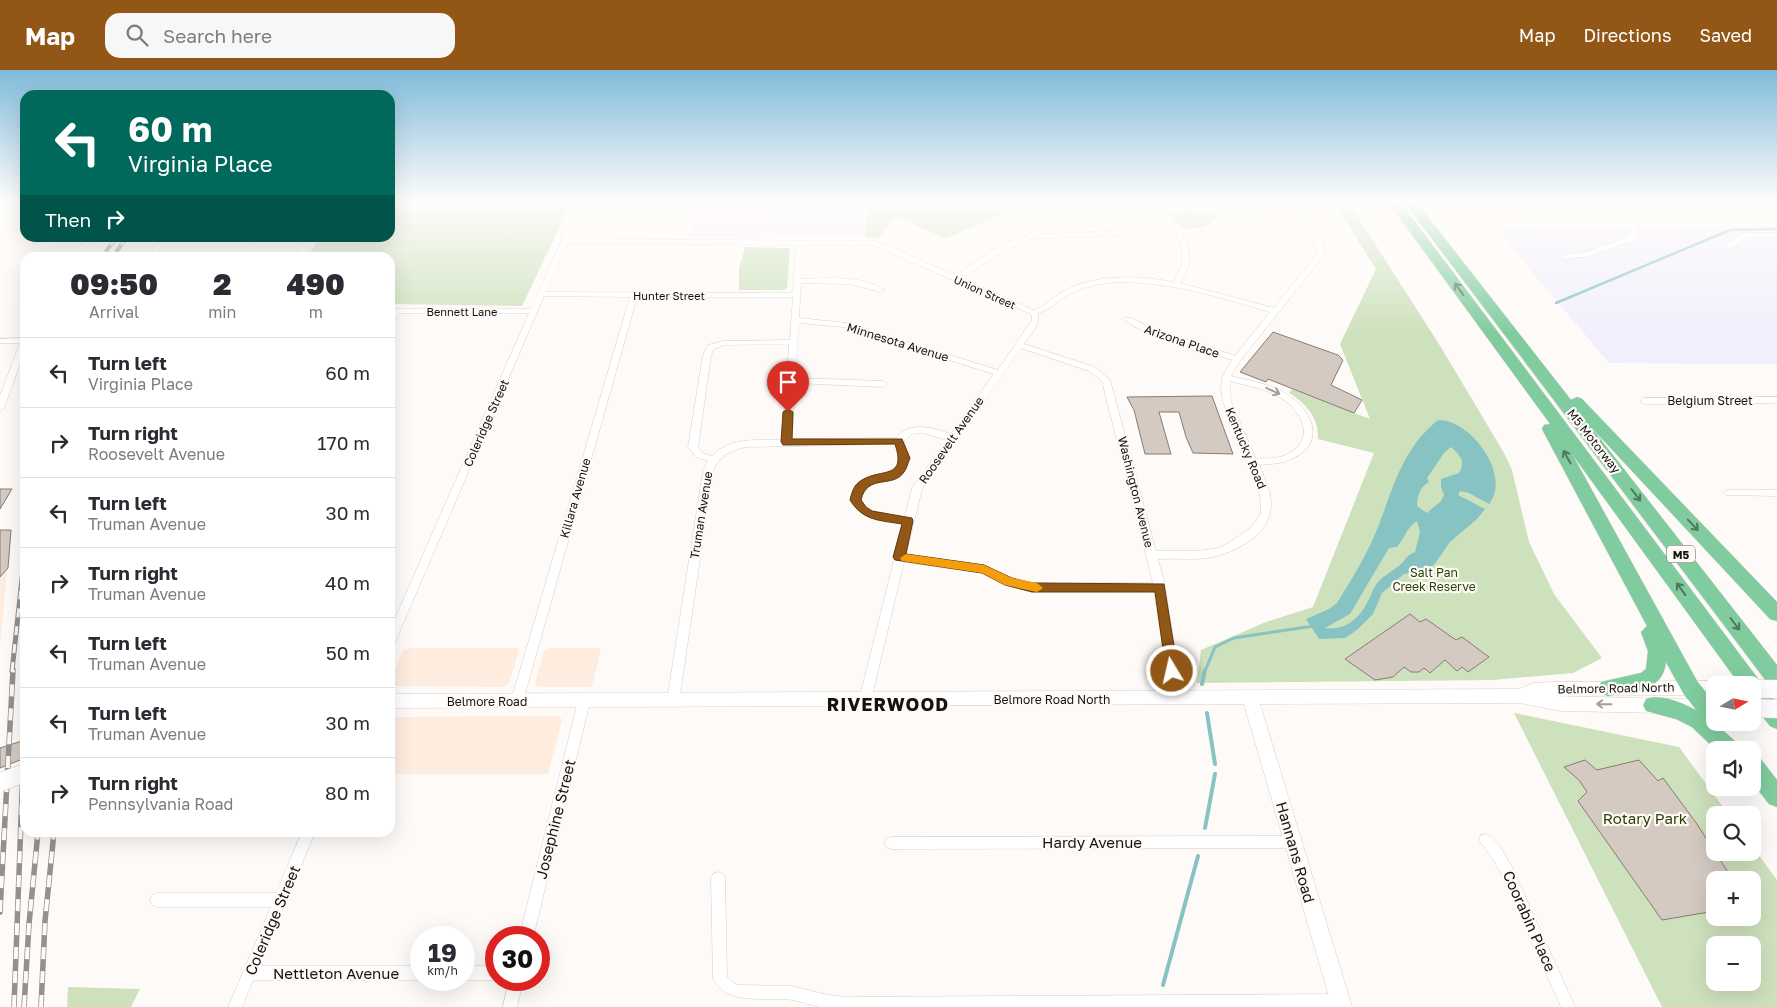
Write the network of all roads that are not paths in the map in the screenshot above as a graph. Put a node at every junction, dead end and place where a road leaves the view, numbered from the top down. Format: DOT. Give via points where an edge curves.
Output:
graph roads {
  1 [pos="563,247"];
  2 [pos="800,247"];
  3 [pos="883,247"];
  4 [pos="1006,247"];
  5 [pos="1184,247"];
  6 [pos="1320,247"];
  7 [pos="1428,247"];
  8 [pos="1444,247"];
  9 [pos="1607,247"];
  10 [pos="1565,257"];
  11 [pos="956,279"];
  12 [pos="797,281"];
  13 [pos="1175,284"];
  14 [pos="880,290"];
  15 [pos="542,294"];
  16 [pos="634,295"];
  17 [pos="796,295"];
  18 [pos="1486,302"];
  19 [pos="395,311"];
  20 [pos="535,311"];
  21 [pos="1275,311"];
  22 [pos="1034,312"];
  23 [pos="795,320"];
  24 [pos="1128,320"];
  25 [pos="1488,328"];
  26 [pos="20,340"];
  27 [pos="0,341"];
  28 [pos="793,342"];
  29 [pos="1019,346"];
  30 [pos="1038,351"];
  31 [pos="20,354"];
  32 [pos="1237,359"];
  33 [pos="1008,360"];
  34 [pos="999,373"];
  35 [pos="1226,378"];
  36 [pos="791,380"];
  37 [pos="883,384"];
  38 [pos="1777,400"];
  39 [pos="1644,401"];
  40 [pos="0,408"];
  41 [pos="951,438"];
  42 [pos="899,441"];
  43 [pos="786,442"];
  44 [pos="713,459"];
  45 [pos="1252,462"];
  46 [pos="1729,493"];
  47 [pos="1777,494"];
  48 [pos="908,521"];
  49 [pos="1152,555"];
  50 [pos="899,557"];
  51 [pos="1628,573"];
  52 [pos="1160,587"];
  53 [pos="1777,614"];
  54 [pos="395,631"];
  55 [pos="1744,676"];
  56 [pos="1777,680"];
  57 [pos="1690,687"];
  58 [pos="1608,688"];
  59 [pos="1706,688"];
  60 [pos="1761,688"];
  61 [pos="1777,689"];
  62 [pos="1519,696"];
  63 [pos="1178,698"];
  64 [pos="1250,698"];
  65 [pos="1761,699"];
  66 [pos="865,700"];
  67 [pos="395,701"];
  68 [pos="517,701"];
  69 [pos="584,701"];
  70 [pos="673,701"];
  71 [pos="1706,704"];
  72 [pos="1653,705"];
  73 [pos="1761,708"];
  74 [pos="1777,709"];
  75 [pos="1706,710"];
  76 [pos="1777,720"];
  77 [pos="1726,731"];
  78 [pos="1720,741"];
  79 [pos="1734,741"];
  80 [pos="20,775"];
  81 [pos="1761,776"];
  82 [pos="1761,781"];
  83 [pos="0,782"];
  84 [pos="1774,793"];
  85 [pos="307,837"];
  86 [pos="1485,840"];
  87 [pos="1293,842"];
  88 [pos="891,843"];
  89 [pos="718,878"];
  90 [pos="158,900"];
  91 [pos="280,900"];
  92 [pos="529,926"];
  93 [pos="250,973"];
  94 [pos="410,973"];
  95 [pos="514,991"];
  96 [pos="1341,1004"];
  97 [pos="235,1007"];
  98 [pos="510,1007"];
  99 [pos="1568,1007"];
  1 -- 15 [label="street, Coleridge Street"];
  2 -- 12 [label="street"];
  3 -- 11 [label="street, Union Street"];
  4 -- 11 [label="street"];
  5 -- 13 [label="street" via="1185,266"];
  6 -- 21 [label="street" via="1321,254"];
  25 -- 7 [label="highway, M5 Motorway / M5, one-way"];
  8 -- 18 [label="highway, M5 Motorway / M5"];
  9 -- 10 [label="street" via="1588,254"];
  11 -- 22 [label="street, Union Street"];
  12 -- 14 [label="street" via="851,282"];
  12 -- 17 [label="street"];
  13 -- 21 [label="street"];
  13 -- 22 [label="street" via="1136,280 1102,282 1068,292"];
  15 -- 16 [label="street, Hunter Street"];
  15 -- 20 [label="street, Coleridge Street"];
  16 -- 17 [label="street, Hunter Street"];
  16 -- 68 [label="street, Killara Avenue"];
  17 -- 23 [label="street"];
  18 -- 53 [label="highway, one-way"];
  18 -- 56 [label="highway, M5 Motorway / M5, one-way"];
  19 -- 20 [label="street, Bennett Lane"];
  20 -- 54 [label="street, Coleridge Street"];
  21 -- 32 [label="street"];
  22 -- 29 [label="street, Roosevelt Avenue" via="1035,322"];
  23 -- 28 [label="street"];
  23 -- 34 [label="street, Minnesota Avenue" via="828,322 853,328"];
  24 -- 32 [label="street, Arizona Place" via="1142,328"];
  51 -- 25 [label="highway, one-way" via="1567,457"];
  55 -- 25 [label="highway, M5 Motorway / M5, one-way"];
  26 -- 27 [label="street"];
  28 -- 36 [label="street"];
  28 -- 44 [label="street" via="723,343 711,347 693,447 699,454"];
  29 -- 30 [label="street, Washington Avenue"];
  29 -- 33 [label="street, Roosevelt Avenue"];
  30 -- 33 [label="street"];
  30 -- 49 [label="street, Washington Avenue" via="1104,376"];
  31 -- 40 [label="street"];
  32 -- 35 [label="street"];
  33 -- 34 [label="street, Roosevelt Avenue"];
  34 -- 41 [label="street, Roosevelt Avenue"];
  35 -- 45 [label="street, Kentucky Road" via="1226,398"];
  35 -- 45 [label="street, one-way" via="1279,394 1300,410 1307,422 1309,436 1299,450 1280,460"];
  36 -- 37 [label="street"];
  36 -- 43 [label="street"];
  38 -- 39 [label="street, Belgium Street"];
  41 -- 42 [label="street, Truman Avenue" via="919,429 908,432"];
  41 -- 48 [label="street, Roosevelt Avenue" via="917,488"];
  42 -- 43 [label="street, Truman Avenue"];
  42 -- 48 [label="street" via="904,458 900,471 866,482 858,490 856,500 862,510 870,514"];
  43 -- 44 [label="street, Truman Avenue" via="740,444"];
  44 -- 70 [label="street, Truman Avenue" via="708,471"];
  45 -- 49 [label="street, Kentucky Road" via="1266,492 1260,526 1232,547 1212,553"];
  46 -- 47 [label="street"];
  48 -- 50 [label="street, Roosevelt Avenue"];
  49 -- 52 [label="street, Washington Avenue"];
  50 -- 52 [label="street" via="984,569 1010,582 1032,587"];
  50 -- 66 [label="street, Roosevelt Avenue"];
  51 -- 57 [label="highway"];
  51 -- 58 [label="highway" via="1658,651 1657,669 1646,680"];
  52 -- 63 [label="street, Washington Avenue"];
  57 -- 58 [label="main road, Belmore Road North"];
  57 -- 59 [label="main road, Belmore Road North"];
  57 -- 71 [label="highway"];
  58 -- 62 [label="main road, Belmore Road North" via="1534,690"];
  60 -- 61 [label="main road, bridge"];
  62 -- 64 [label="main road, Belmore Road North"];
  72 -- 62 [label="main road, Belmore Road North, one-way" via="1562,704"];
  63 -- 64 [label="main road, Belmore Road North"];
  63 -- 66 [label="main road, Belmore Road North"];
  64 -- 87 [label="main road, Hannans Road"];
  65 -- 76 [label="highway, M5 Motorway / M5"];
  66 -- 70 [label="main road, Belmore Road North"];
  67 -- 68 [label="main road, Belmore Road"];
  68 -- 69 [label="main road, Belmore Road"];
  69 -- 70 [label="main road, Belmore Road North"];
  69 -- 92 [label="street, Josephine Street"];
  72 -- 75 [label="main road, Belmore Road North"];
  72 -- 78 [label="highway" via="1680,711 1699,721"];
  73 -- 74 [label="main road, bridge"];
  77 -- 79 [label="highway"];
  80 -- 83 [label="main road, bridge"];
  81 -- 84 [label="highway"];
  82 -- 84 [label="highway"];
  85 -- 91 [label="street, Coleridge Street"];
  86 -- 99 [label="street, Coorabin Place" via="1507,871"];
  87 -- 88 [label="street, Hardy Avenue"];
  87 -- 96 [label="main road, Hannans Road"];
  89 -- 96 [label="street" via="720,978 735,992 800,993 845,1004"];
  90 -- 91 [label="street"];
  91 -- 93 [label="street, Coleridge Street"];
  93 -- 94 [label="street, Nettleton Avenue"];
  93 -- 97 [label="street, Coleridge Street"];
  95 -- 98 [label="street"];
}
